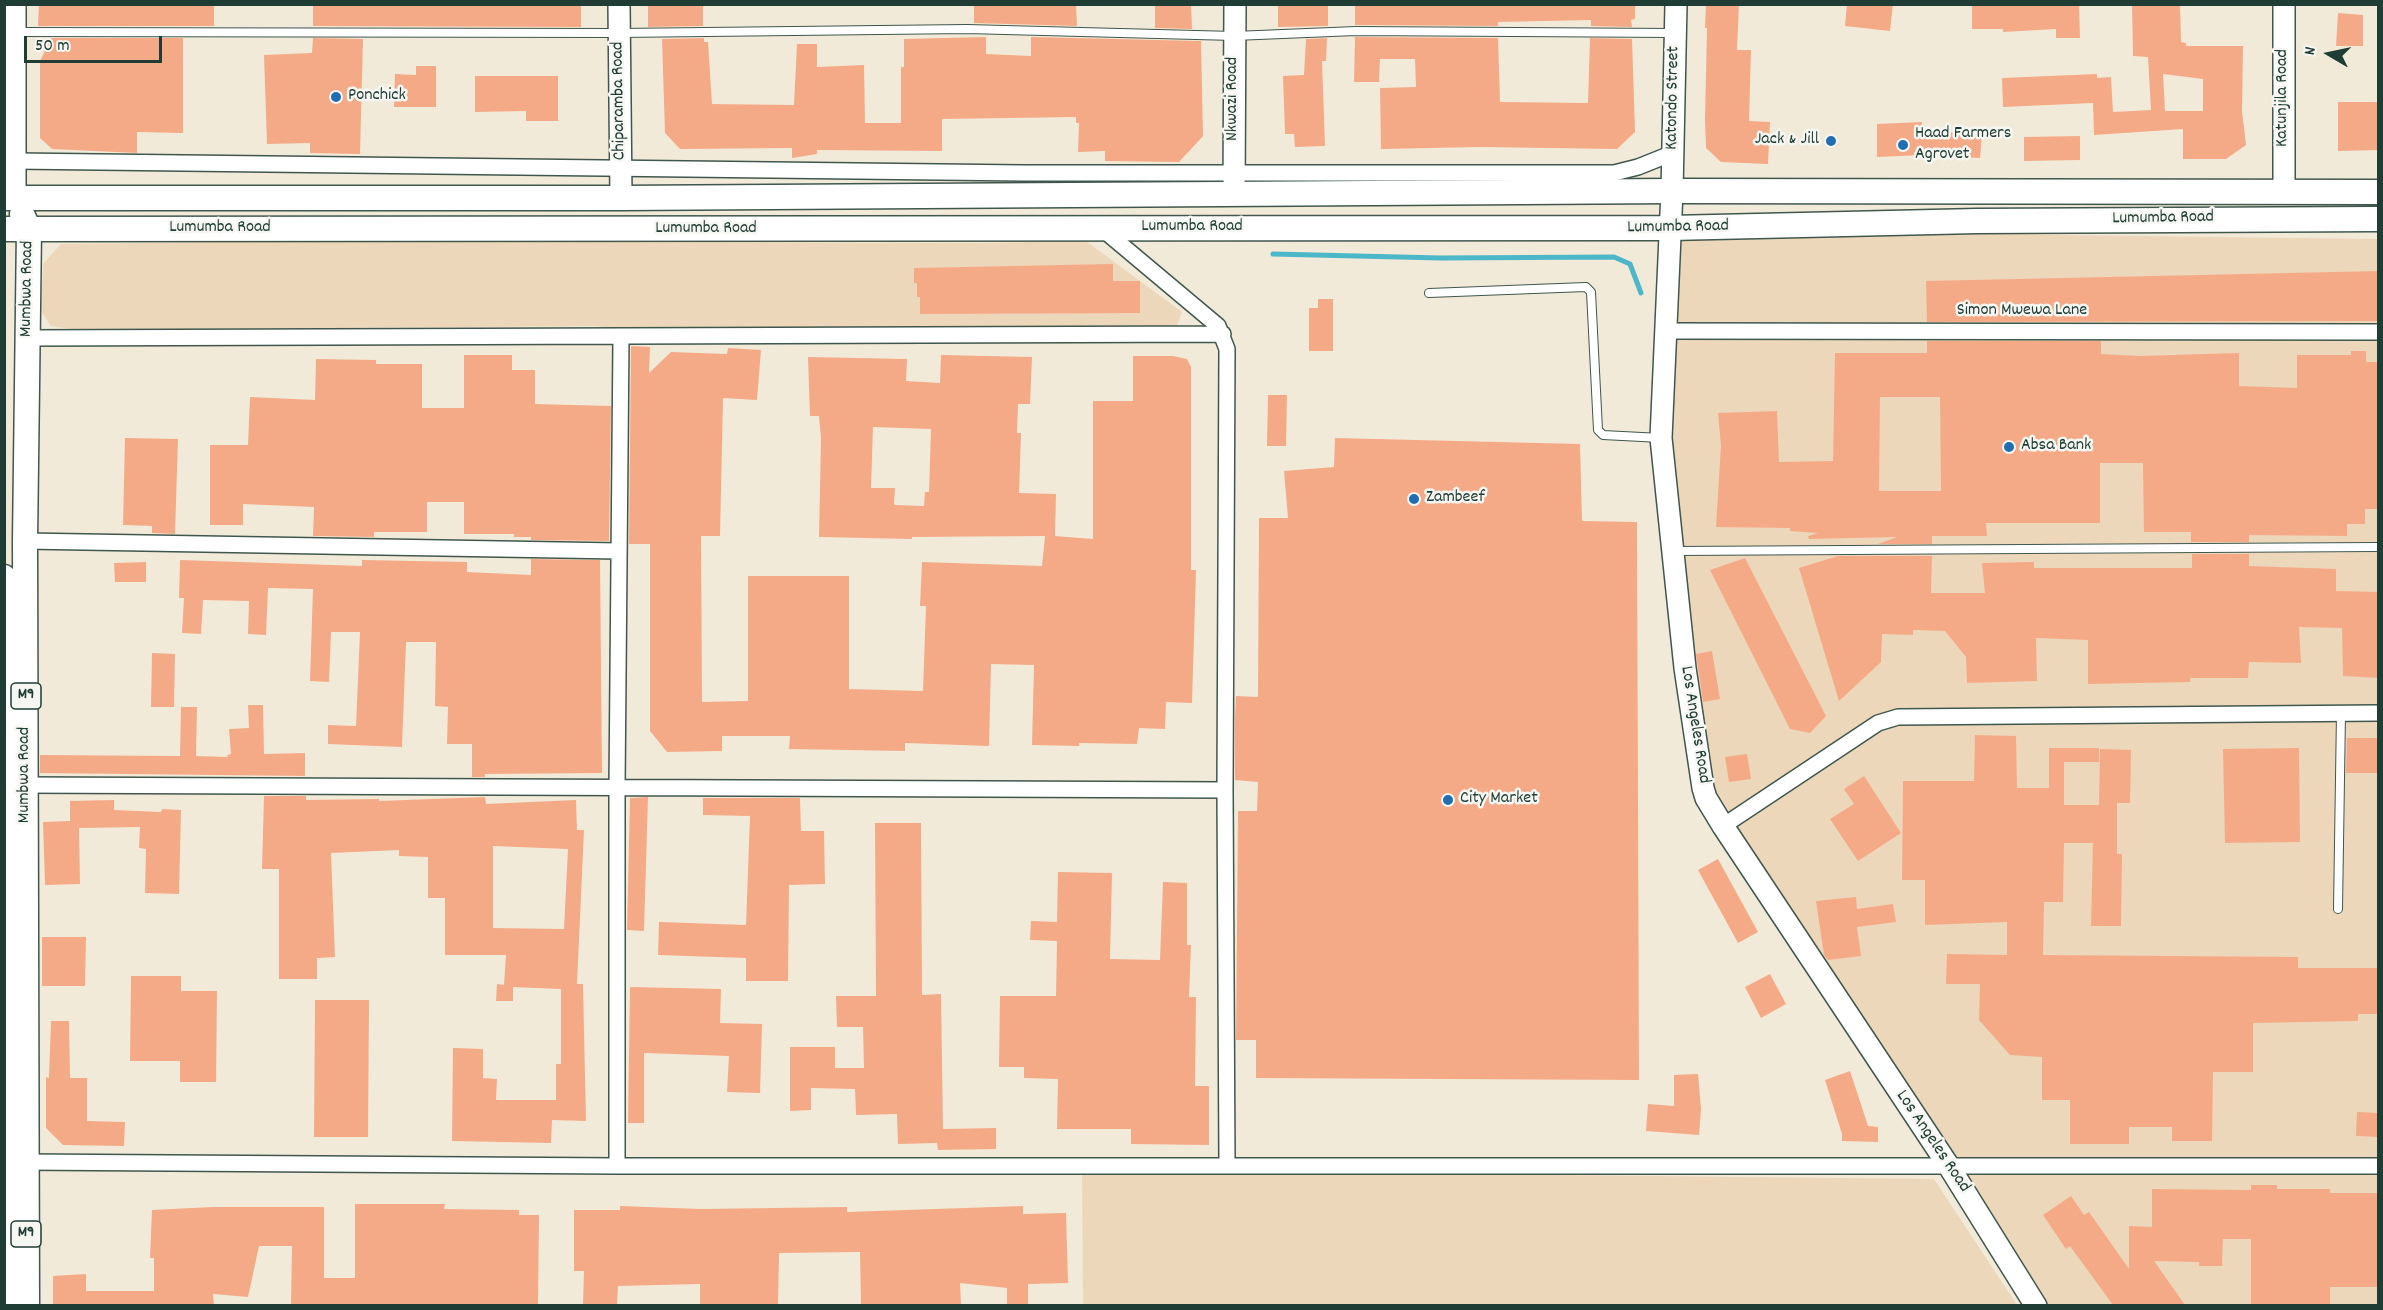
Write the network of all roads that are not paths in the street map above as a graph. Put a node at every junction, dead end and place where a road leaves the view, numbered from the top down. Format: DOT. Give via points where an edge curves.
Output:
graph roads {
  1 [pos="15,4"];
  2 [pos="619,4"];
  3 [pos="1234,4"];
  4 [pos="1676,4"];
  5 [pos="2284,4"];
  6 [pos="15,32"];
  7 [pos="620,33"];
  8 [pos="1675,33"];
  9 [pos="1234,36"];
  10 [pos="1673,153"];
  11 [pos="15,162"];
  12 [pos="621,169"];
  13 [pos="1234,183"];
  14 [pos="1672,191"];
  15 [pos="2284,192"];
  16 [pos="2379,192"];
  17 [pos="621,198"];
  18 [pos="8,205"];
  19 [pos="2379,219"];
  20 [pos="1100,227"];
  21 [pos="1670,228"];
  22 [pos="4,229"];
  23 [pos="29,229"];
  24 [pos="1429,293"];
  25 [pos="1666,331"];
  26 [pos="2379,332"];
  27 [pos="1223,334"];
  28 [pos="621,337"];
  29 [pos="27,338"];
  30 [pos="1661,438"];
  31 [pos="25,541"];
  32 [pos="2379,547"];
  33 [pos="619,551"];
  34 [pos="1671,551"];
  35 [pos="4,577"];
  36 [pos="5,595"];
  37 [pos="12,685"];
  38 [pos="2341,713"];
  39 [pos="2379,713"];
  40 [pos="16,786"];
  41 [pos="617,787"];
  42 [pos="1225,790"];
  43 [pos="1723,826"];
  44 [pos="2338,909"];
  45 [pos="5,1018"];
  46 [pos="17,1162"];
  47 [pos="1227,1165"];
  48 [pos="617,1166"];
  49 [pos="2379,1166"];
  50 [pos="1950,1168"];
  51 [pos="8,1305"];
  52 [pos="27,1305"];
  53 [pos="2036,1305"];
  1 -- 6 [label="main road"];
  2 -- 7 [label="main road, Chiparamba Road"];
  3 -- 9 [label="main road, Nkwazi Road"];
  4 -- 8 [label="main road, Katondo Street"];
  5 -- 15 [label="main road, Katunjila Road"];
  6 -- 7 [label="lane"];
  6 -- 11 [label="main road"];
  7 -- 9 [label="lane" via="967,29"];
  7 -- 12 [label="main road, Chiparamba Road"];
  8 -- 9 [label="lane" via="1356,31"];
  8 -- 10 [label="main road, Katondo Street"];
  9 -- 13 [label="main road, Nkwazi Road"];
  10 -- 13 [label="street" via="1614,173"];
  10 -- 14 [label="main road, Katondo Street"];
  11 -- 12 [label="street"];
  11 -- 18 [label="main road"];
  12 -- 13 [label="street" via="1023,173"];
  12 -- 17 [label="main road, Chiparamba Road"];
  13 -- 14 [label="main road, Lumumba Road"];
  13 -- 17 [label="main road, Lumumba Road"];
  14 -- 15 [label="main road, Lumumba Road"];
  14 -- 21 [label="main road, Los Angeles Road"];
  15 -- 16 [label="main road, Lumumba Road"];
  17 -- 18 [label="main road, Lumumba Road"];
  18 -- 23 [label="main road, Mumbwa Road / M9"];
  19 -- 21 [label="main road, Lumumba Road" via="1977,221"];
  20 -- 21 [label="main road, Lumumba Road"];
  20 -- 23 [label="main road, Lumumba Road"];
  20 -- 27 [label="street"];
  21 -- 25 [label="main road, Los Angeles Road"];
  22 -- 23 [label="main road, Lumumba Road"];
  23 -- 29 [label="main road, Mumbwa Road / M9"];
  24 -- 30 [label="lane" via="1586,287 1591,292 1598,430 1603,435"];
  25 -- 26 [label="street, Simon Mwewa Lane"];
  25 -- 30 [label="main road, Los Angeles Road"];
  27 -- 28 [label="street"];
  27 -- 42 [label="street" via="1227,349"];
  28 -- 29 [label="street"];
  28 -- 33 [label="street"];
  29 -- 31 [label="main road, Mumbwa Road / M9"];
  30 -- 34 [label="main road, Los Angeles Road"];
  31 -- 33 [label="street"];
  31 -- 37 [label="main road, Mumbwa Road / M9"];
  32 -- 34 [label="lane"];
  33 -- 41 [label="street"];
  34 -- 43 [label="main road, Los Angeles Road" via="1702,788"];
  35 -- 36 [label="main road, Mumbwa Road / M9"];
  36 -- 37 [label="main road, Mumbwa Road / M9"];
  37 -- 40 [label="main road, Mumbwa Road / M9"];
  38 -- 39 [label="street"];
  38 -- 43 [label="street" via="1899,717 1878,723"];
  38 -- 44 [label="lane"];
  40 -- 41 [label="street"];
  40 -- 45 [label="main road, Mumbwa Road / M9"];
  40 -- 46 [label="main road, Mumbwa Road / M9"];
  41 -- 42 [label="street"];
  41 -- 48 [label="street"];
  42 -- 47 [label="street"];
  43 -- 50 [label="main road, Los Angeles Road"];
  45 -- 46 [label="main road, Mumbwa Road / M9"];
  46 -- 48 [label="street"];
  46 -- 51 [label="main road, Mumbwa Road / M9"];
  46 -- 52 [label="main road, Mumbwa Road / M9"];
  47 -- 48 [label="street"];
  47 -- 50 [label="street"];
  49 -- 50 [label="street"];
  50 -- 53 [label="main road, Los Angeles Road"];
}
